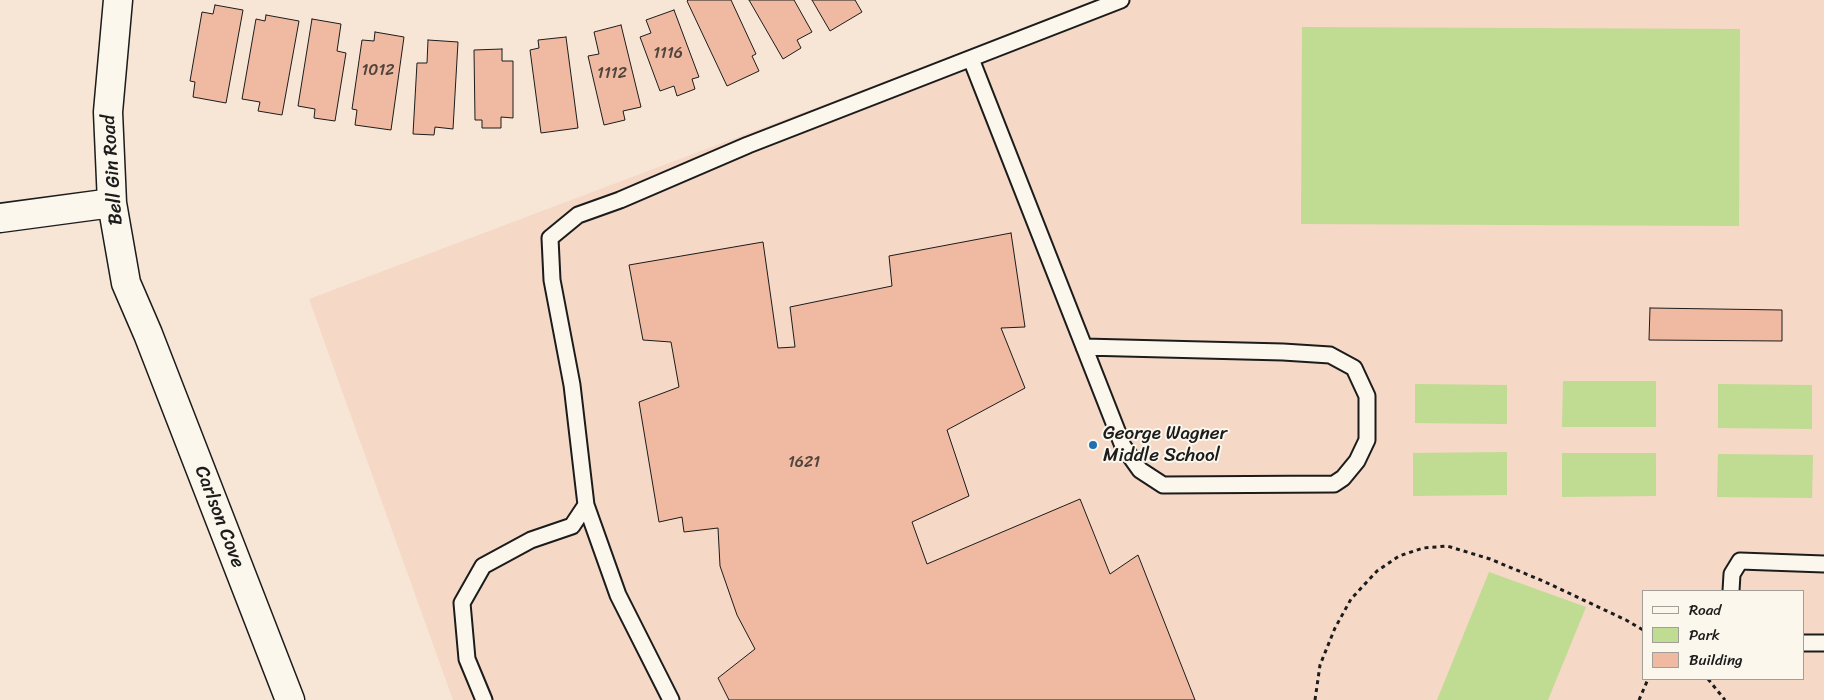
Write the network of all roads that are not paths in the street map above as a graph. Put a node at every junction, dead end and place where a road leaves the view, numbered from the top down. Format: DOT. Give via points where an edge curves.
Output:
graph roads {
  1 [pos="118,0"];
  2 [pos="1121,0"];
  3 [pos="971,59"];
  4 [pos="112,203"];
  5 [pos="0,218"];
  6 [pos="148,334"];
  7 [pos="1084,347"];
  8 [pos="586,505"];
  9 [pos="1824,564"];
  10 [pos="1731,590"];
  11 [pos="1804,643"];
  12 [pos="1824,643"];
  13 [pos="290,700"];
  14 [pos="484,700"];
  15 [pos="672,700"];
  1 -- 4 [label="street, Bell Gin Road" via="108,112"];
  2 -- 3 [label="lane"];
  3 -- 7 [label="lane"];
  3 -- 8 [label="lane" via="578,215 550,238 552,280 572,385"];
  4 -- 5 [label="street"];
  4 -- 6 [label="street, Bell Gin Road" via="126,283"];
  6 -- 13 [label="street, Carlson Cove"];
  7 -- 7 [label="lane" via="1123,446 1140,470 1163,485 1334,484 1357,461 1367,440 1367,396 1354,368 1330,355"];
  8 -- 14 [label="lane" via="572,526 531,540 483,566 462,603 467,660"];
  8 -- 15 [label="lane" via="618,595"];
  9 -- 10 [label="lane" via="1740,561 1732,574"];
  11 -- 12 [label="lane"];
}
